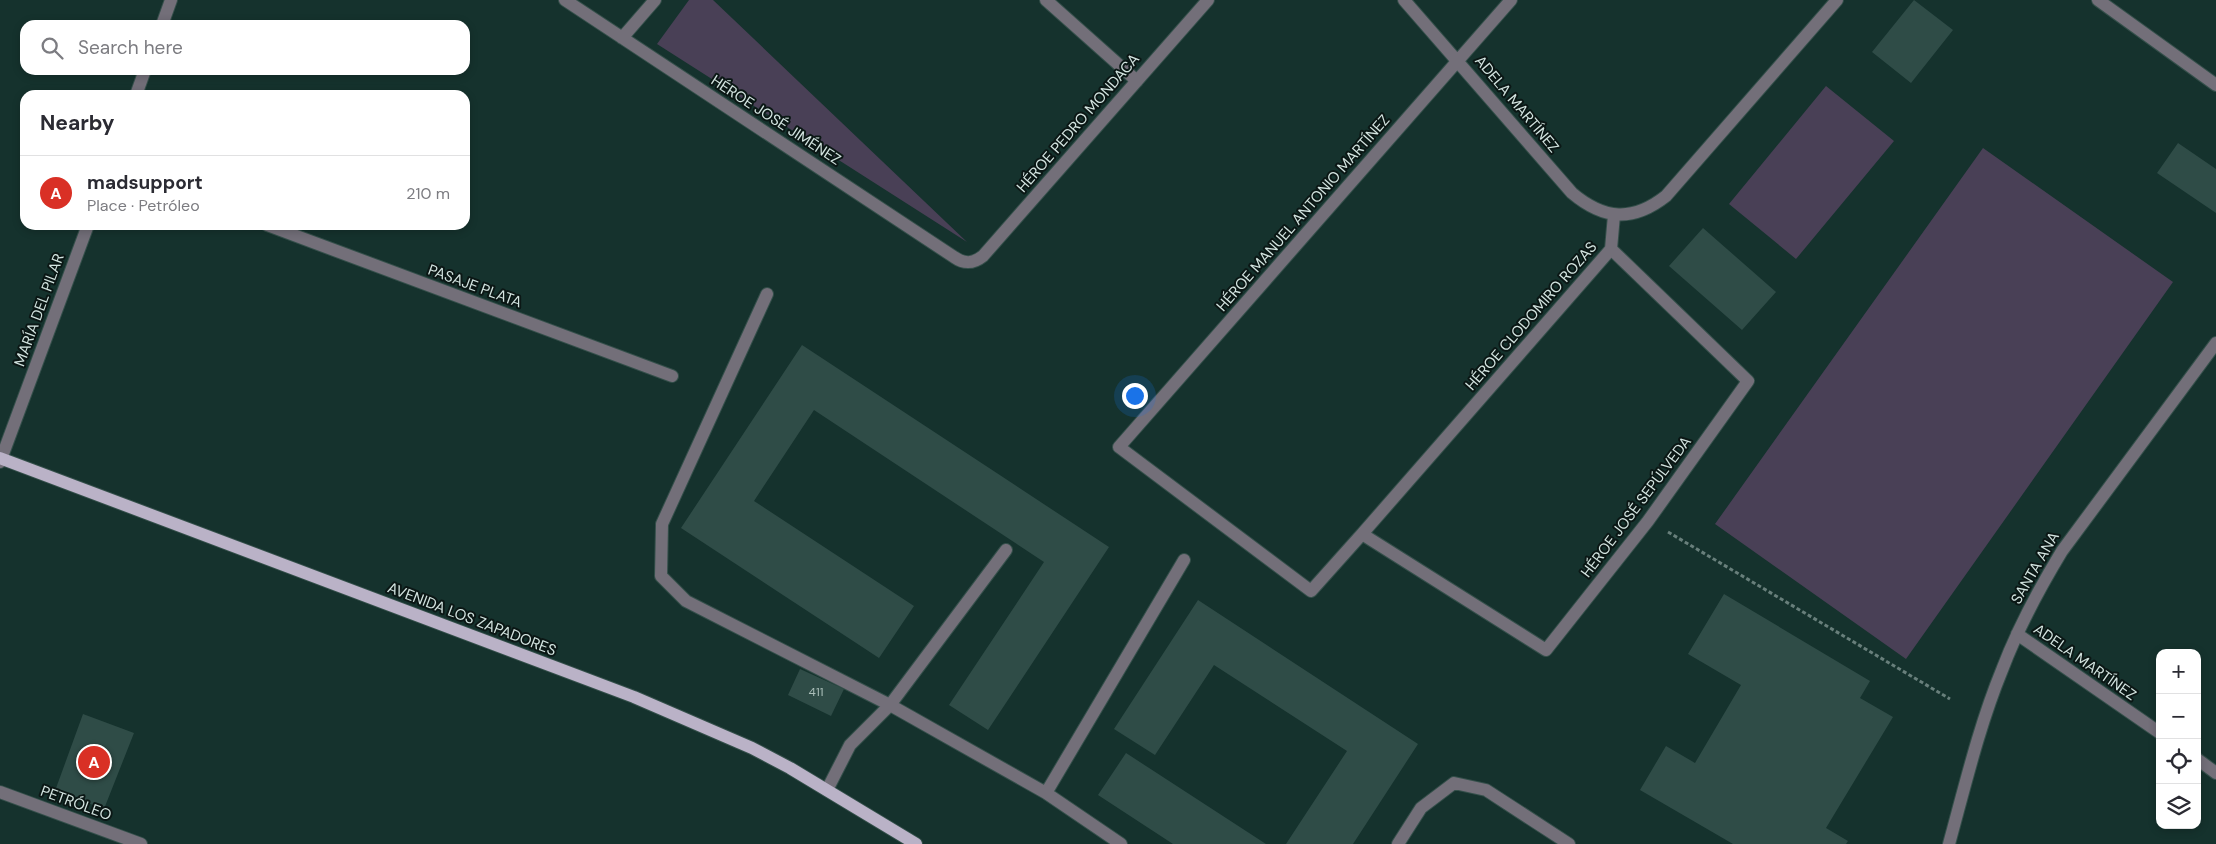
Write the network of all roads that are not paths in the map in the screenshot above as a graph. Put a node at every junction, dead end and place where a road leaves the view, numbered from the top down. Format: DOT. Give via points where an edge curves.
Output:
graph roads {
  1 [pos="171,0"];
  2 [pos="566,0"];
  3 [pos="655,0"];
  4 [pos="1046,0"];
  5 [pos="1208,0"];
  6 [pos="1404,0"];
  7 [pos="1511,0"];
  8 [pos="1837,0"];
  9 [pos="2098,0"];
  10 [pos="164,20"];
  11 [pos="622,38"];
  12 [pos="1458,60"];
  13 [pos="143,75"];
  14 [pos="1137,81"];
  15 [pos="2216,86"];
  16 [pos="138,90"];
  17 [pos="1614,215"];
  18 [pos="86,230"];
  19 [pos="280,230"];
  20 [pos="1611,249"];
  21 [pos="969,262"];
  22 [pos="767,294"];
  23 [pos="2216,343"];
  24 [pos="672,376"];
  25 [pos="1119,447"];
  26 [pos="0,460"];
  27 [pos="1362,534"];
  28 [pos="1006,550"];
  29 [pos="1184,560"];
  30 [pos="2017,634"];
  31 [pos="890,705"];
  32 [pos="2156,731"];
  33 [pos="2201,763"];
  34 [pos="2216,772"];
  35 [pos="827,790"];
  36 [pos="0,792"];
  37 [pos="1046,793"];
  38 [pos="140,844"];
  39 [pos="916,844"];
  40 [pos="1121,844"];
  41 [pos="1398,844"];
  42 [pos="1569,844"];
  43 [pos="1949,844"];
  1 -- 10 [label="street"];
  2 -- 11 [label="street, HÉROE JOSÉ JIMÉNEZ"];
  3 -- 11 [label="street"];
  4 -- 14 [label="street"];
  5 -- 14 [label="street, HÉROE PEDRO MONDACA"];
  6 -- 12 [label="street, ADELA MARTÍNEZ"];
  7 -- 12 [label="street, HÉROE MANUEL ANTONIO MARTÍNEZ"];
  8 -- 17 [label="street" via="1666,196 1642,211"];
  9 -- 15 [label="street"];
  11 -- 21 [label="street, HÉROE JOSÉ JIMÉNEZ" via="961,262"];
  12 -- 17 [label="street, ADELA MARTÍNEZ" via="1572,193 1598,211"];
  12 -- 25 [label="street, HÉROE MANUEL ANTONIO MARTÍNEZ"];
  13 -- 16 [label="street"];
  14 -- 21 [label="street, HÉROE PEDRO MONDACA" via="983,256"];
  17 -- 20 [label="street, HÉROE CLODOMIRO ROZAS"];
  18 -- 26 [label="street, MARÍA DEL PILAR"];
  19 -- 24 [label="street, PASAJE PLATA"];
  20 -- 27 [label="street, HÉROE CLODOMIRO ROZAS"];
  20 -- 27 [label="street, HÉROE JOSÉ SEPÚLVEDA" via="1748,381 1648,521 1546,650"];
  22 -- 31 [label="street" via="662,524 660,576 686,602"];
  23 -- 30 [label="street, SANTA ANA" via="2062,551"];
  25 -- 27 [label="street, HÉROE CLODOMIRO ROZAS" via="1311,591"];
  26 -- 35 [label="main road, AVENIDA LOS ZAPADORES" via="634,697 752,748"];
  28 -- 31 [label="street"];
  29 -- 37 [label="street"];
  30 -- 32 [label="street, ADELA MARTÍNEZ"];
  30 -- 43 [label="street, SANTA ANA" via="1984,720"];
  31 -- 35 [label="street" via="850,745"];
  31 -- 37 [label="street"];
  33 -- 34 [label="street"];
  35 -- 39 [label="main road, AVENIDA LOS ZAPADORES"];
  36 -- 38 [label="street, PETRÓLEO"];
  37 -- 40 [label="street"];
  41 -- 42 [label="street" via="1421,808 1454,783 1486,790"];
}
